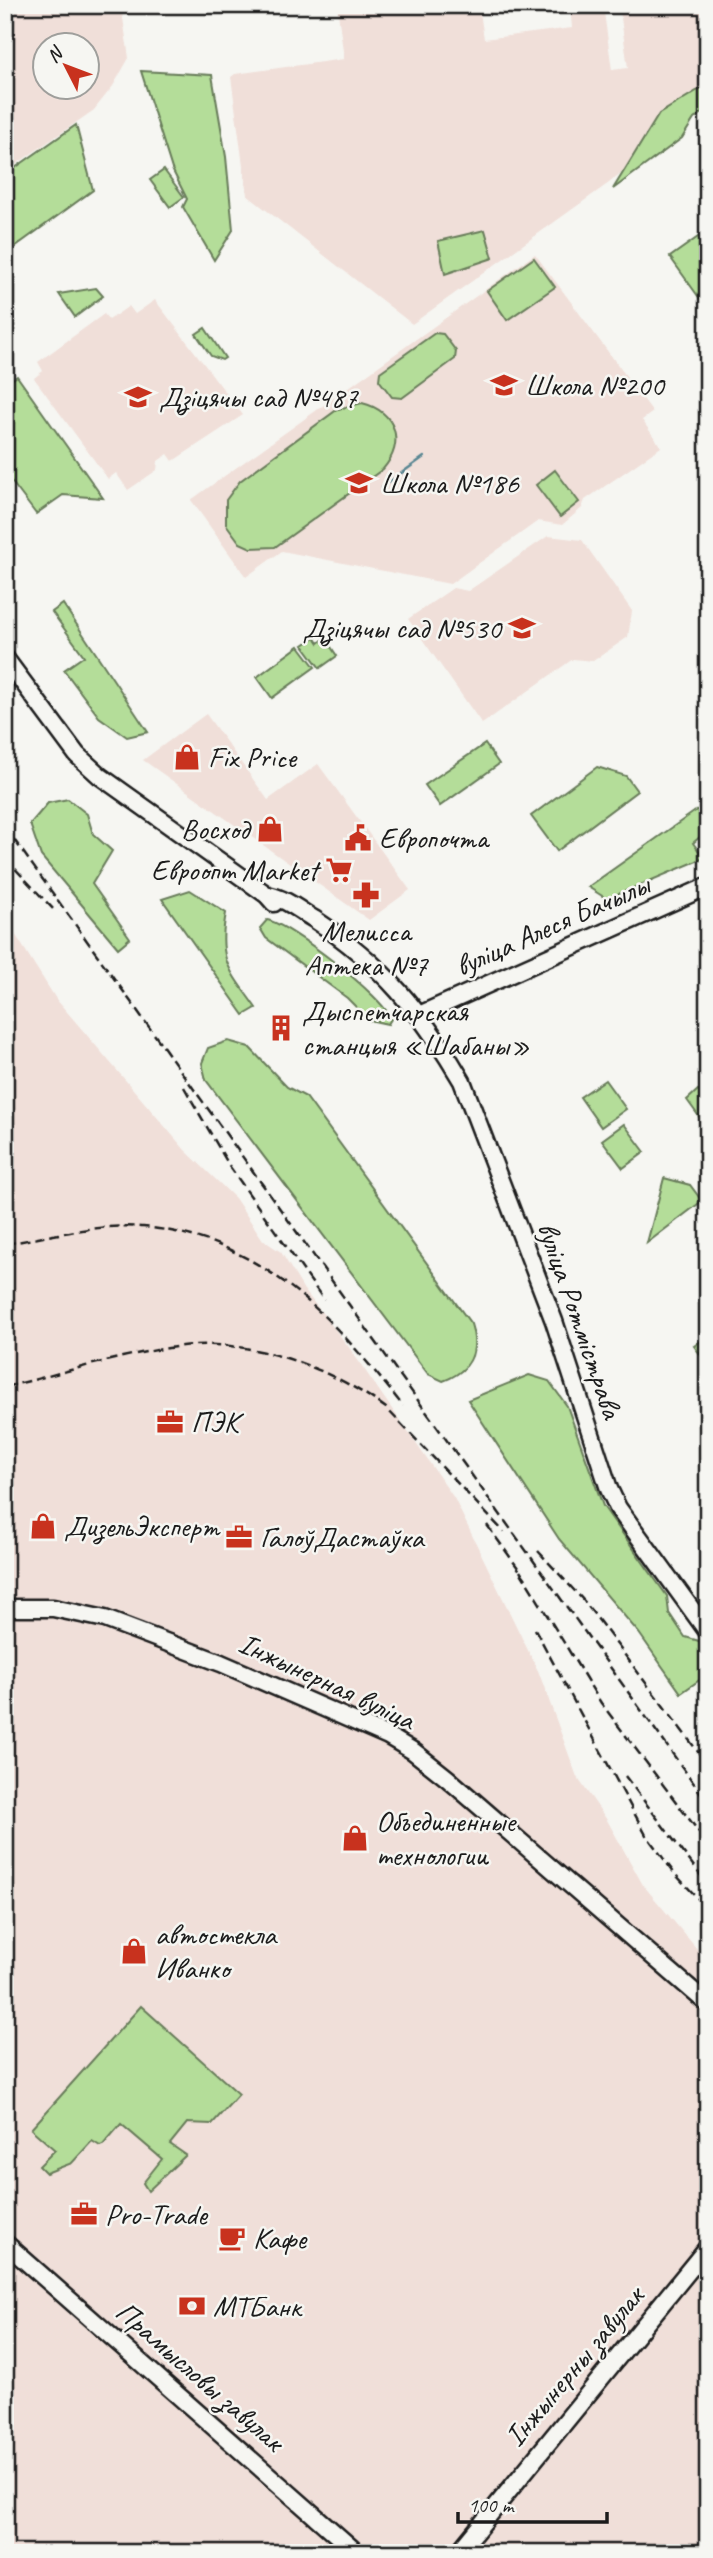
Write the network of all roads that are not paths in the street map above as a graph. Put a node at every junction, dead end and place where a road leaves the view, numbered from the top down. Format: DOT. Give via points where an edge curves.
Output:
graph roads {
  1 [pos="5,658"];
  2 [pos="708,886"];
  3 [pos="419,1015"];
  4 [pos="5,1608"];
  5 [pos="708,1632"];
  6 [pos="708,2004"];
  7 [pos="5,2243"];
  8 [pos="708,2247"];
  9 [pos="357,2553"];
  10 [pos="458,2553"];
  1 -- 3 [label="street, вуліца Ротмістрава" via="77,755 100,776 267,894"];
  2 -- 3 [label="street, вуліца Алеся Бачылы"];
  3 -- 5 [label="street, вуліца Ротмістрава" via="462,1081 554,1321 609,1489"];
  4 -- 6 [label="street, Інжынерная вуліца" via="65,1609 116,1622 388,1736 447,1778"];
  7 -- 9 [label="street, Прамысловы завулак"];
  8 -- 10 [label="street, Інжынерны завулак"];
}
